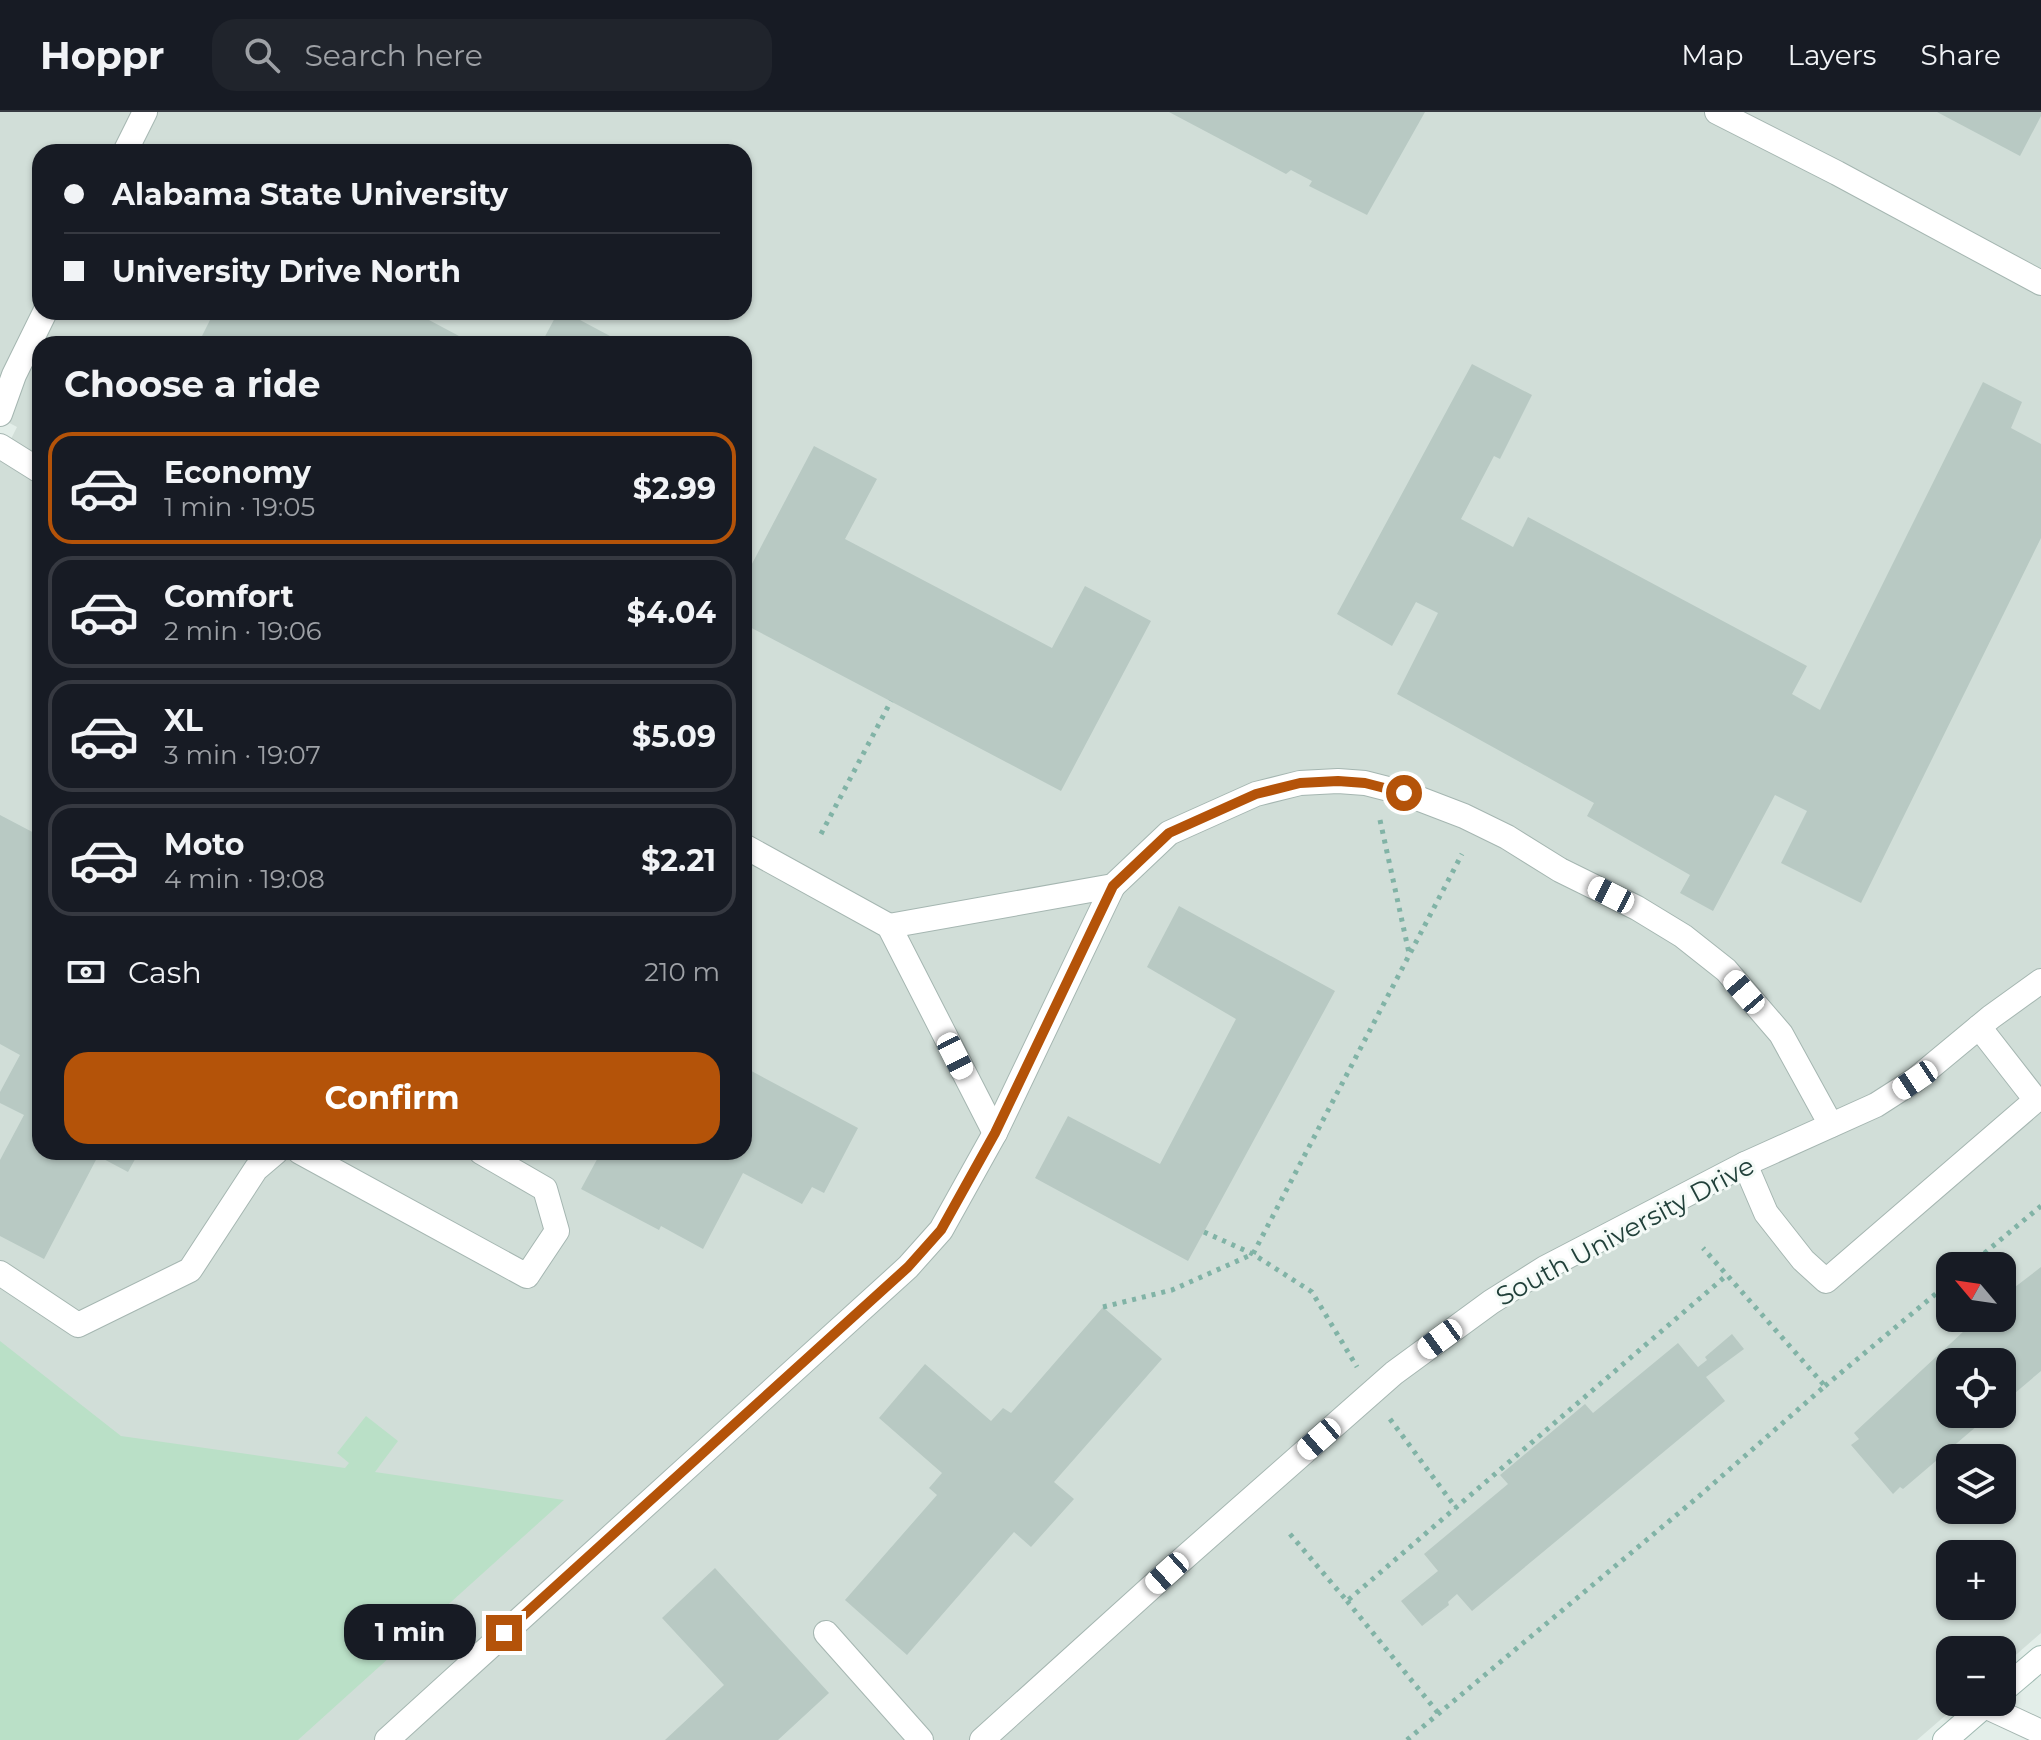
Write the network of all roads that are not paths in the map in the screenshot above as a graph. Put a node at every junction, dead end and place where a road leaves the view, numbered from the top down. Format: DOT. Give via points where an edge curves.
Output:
graph roads {
  1 [pos="145,112"];
  2 [pos="1717,112"];
  3 [pos="129,144"];
  4 [pos="2041,283"];
  5 [pos="32,338"];
  6 [pos="0,414"];
  7 [pos="0,446"];
  8 [pos="32,466"];
  9 [pos="752,850"];
  10 [pos="1113,886"];
  11 [pos="889,926"];
  12 [pos="2041,981"];
  13 [pos="1979,1027"];
  14 [pos="1831,1125"];
  15 [pos="995,1133"];
  16 [pos="267,1160"];
  17 [pos="315,1160"];
  18 [pos="495,1160"];
  19 [pos="1745,1164"];
  20 [pos="0,1273"];
  21 [pos="826,1633"];
  22 [pos="2041,1658"];
  23 [pos="2016,1679"];
  24 [pos="1973,1716"];
  25 [pos="2016,1716"];
  26 [pos="2041,1732"];
  27 [pos="387,1740"];
  28 [pos="921,1740"];
  29 [pos="982,1740"];
  30 [pos="1945,1740"];
  1 -- 3 [label="street"];
  2 -- 4 [label="street"];
  5 -- 6 [label="street"];
  7 -- 8 [label="street"];
  9 -- 11 [label="street"];
  10 -- 11 [label="street"];
  10 -- 14 [label="street" via="1169,833 1256,794 1338,781 1404,793 1507,837 1683,936 1726,970 1781,1034"];
  10 -- 15 [label="street"];
  11 -- 15 [label="street"];
  12 -- 13 [label="street, South University Drive"];
  13 -- 14 [label="street, South University Drive" via="1902,1088"];
  13 -- 19 [label="street" via="2036,1100 1826,1281 1766,1213"];
  14 -- 19 [label="street, South University Drive"];
  15 -- 27 [label="street" via="941,1230 908,1267"];
  16 -- 20 [label="street" via="190,1270 78,1325"];
  17 -- 18 [label="street" via="527,1276 557,1231 545,1189"];
  19 -- 29 [label="street, South University Drive" via="1545,1268 1394,1373"];
  21 -- 28 [label="street"];
  22 -- 23 [label="street"];
  24 -- 30 [label="street"];
  25 -- 26 [label="street"];
}
